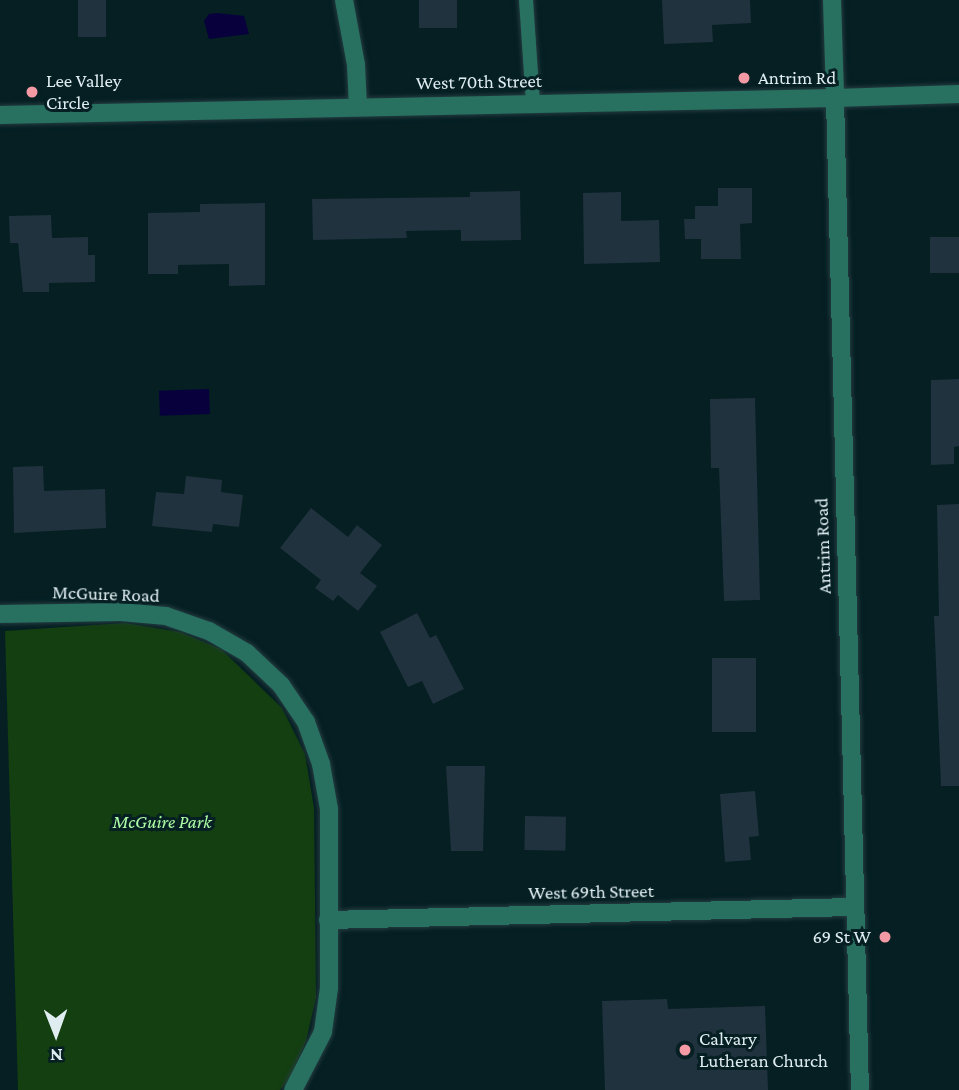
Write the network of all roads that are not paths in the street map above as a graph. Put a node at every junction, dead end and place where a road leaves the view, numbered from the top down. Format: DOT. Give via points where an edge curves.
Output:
graph roads {
  1 [pos="344,0"];
  2 [pos="526,0"];
  3 [pos="832,0"];
  4 [pos="959,94"];
  5 [pos="835,98"];
  6 [pos="533,102"];
  7 [pos="358,106"];
  8 [pos="0,115"];
  9 [pos="0,614"];
  10 [pos="854,907"];
  11 [pos="328,920"];
  12 [pos="293,1090"];
  13 [pos="860,1090"];
  1 -- 7 [label="street"];
  2 -- 6 [label="lane"];
  3 -- 5 [label="street, Antrim Road"];
  4 -- 5 [label="street, West 70th Street"];
  5 -- 6 [label="street, West 70th Street"];
  5 -- 10 [label="street, Antrim Road"];
  6 -- 7 [label="street, West 70th Street"];
  7 -- 8 [label="street, West 70th Street"];
  9 -- 11 [label="street, McGuire Road" via="166,616 209,631 238,648 281,685 306,722 321,764 328,809"];
  10 -- 11 [label="street, West 69th Street"];
  10 -- 13 [label="street, Antrim Road"];
  11 -- 12 [label="street, McGuire Road" via="330,988 323,1032 307,1071"];
}
